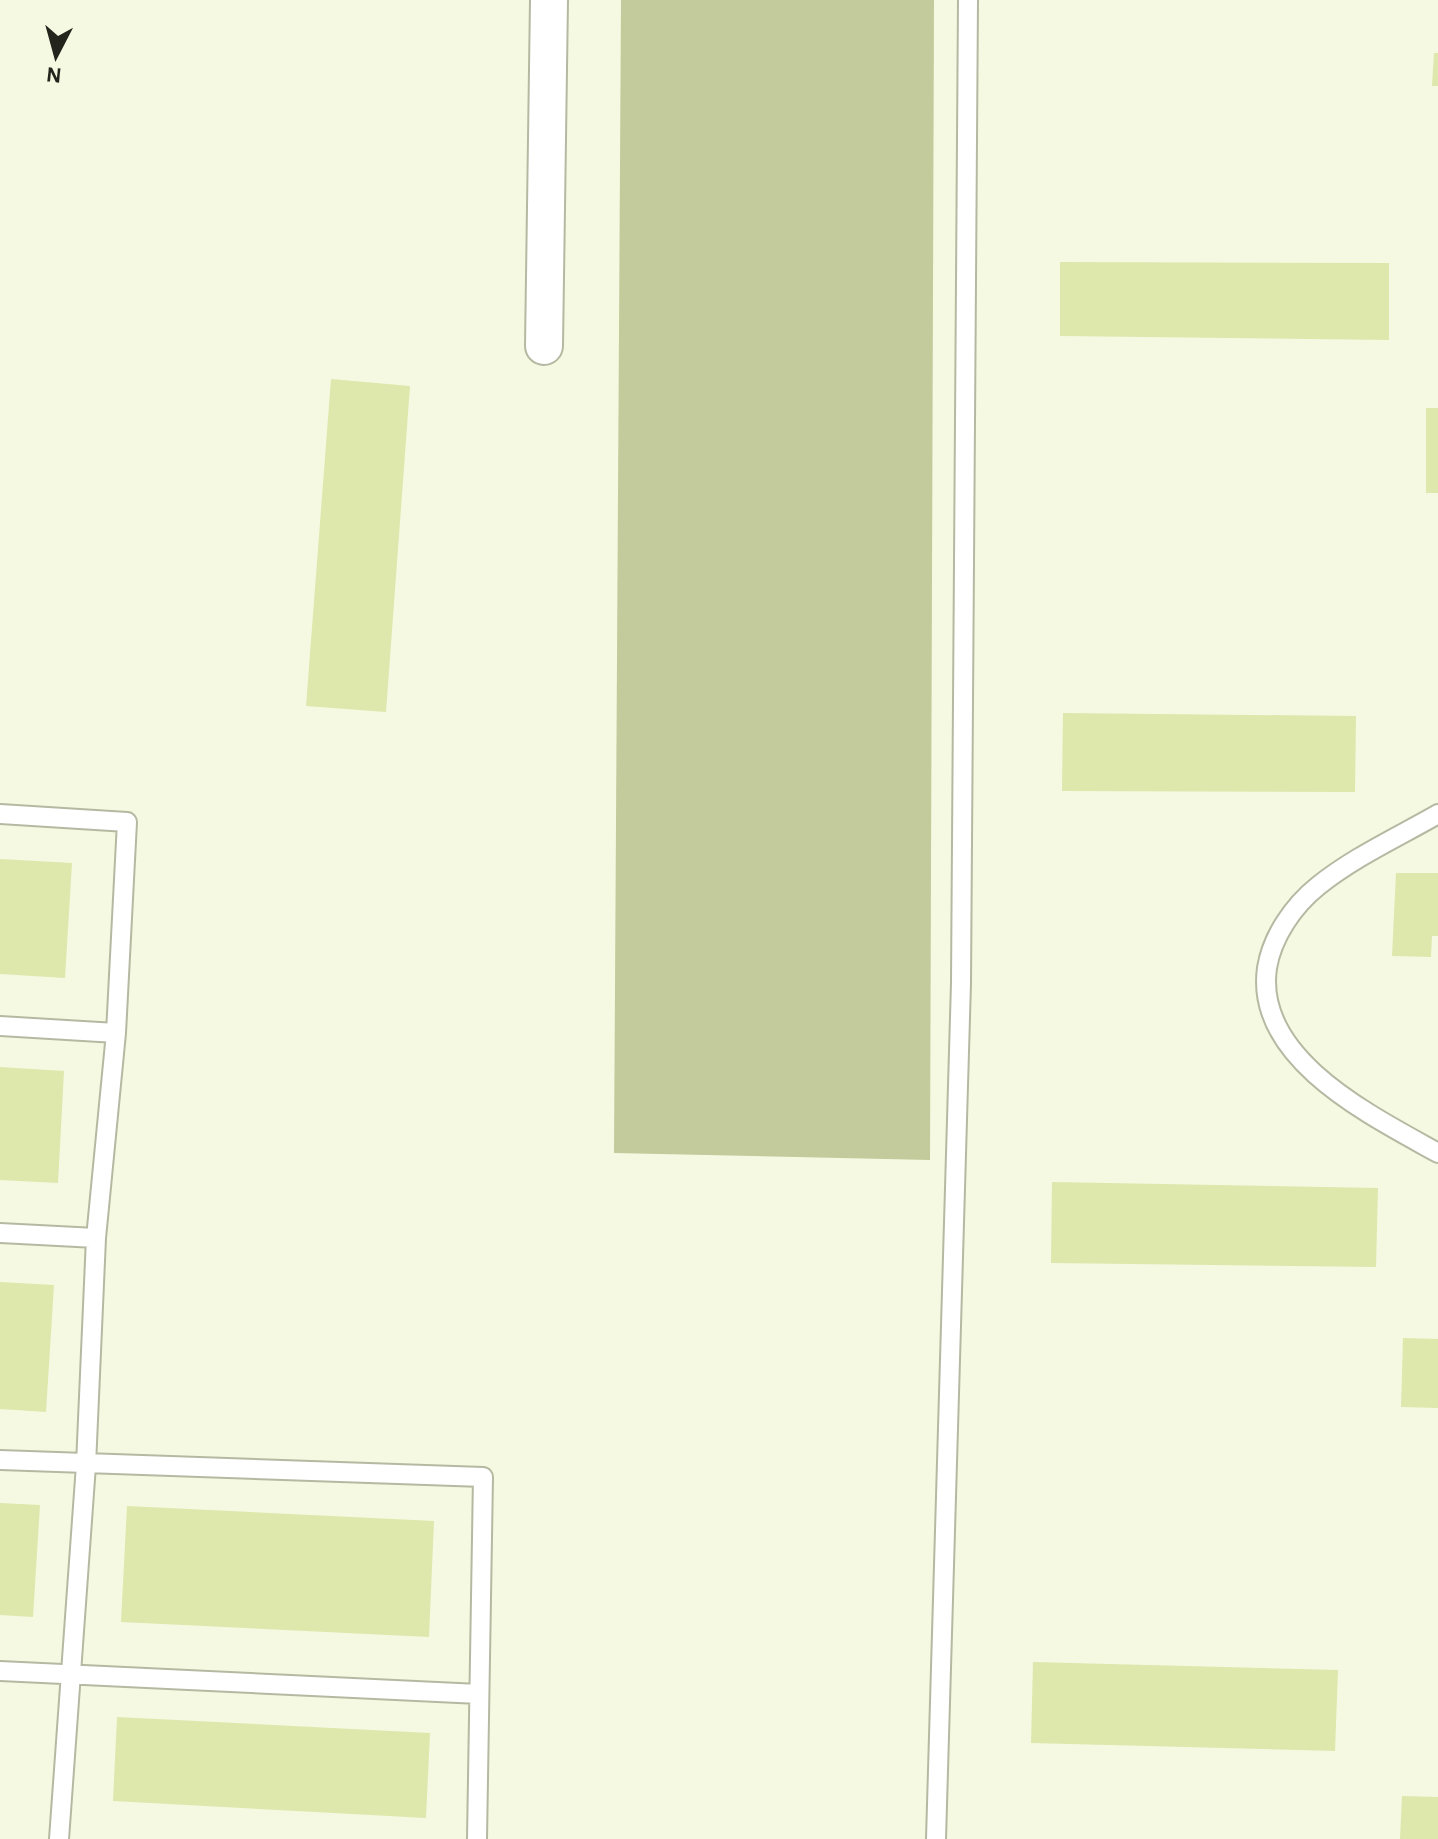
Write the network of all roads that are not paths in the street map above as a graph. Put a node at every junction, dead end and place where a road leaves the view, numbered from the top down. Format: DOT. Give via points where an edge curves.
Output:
graph roads {
  1 [pos="549,0"];
  2 [pos="968,0"];
  3 [pos="544,346"];
  4 [pos="0,814"];
  5 [pos="1438,814"];
  6 [pos="0,1026"];
  7 [pos="116,1033"];
  8 [pos="1438,1153"];
  9 [pos="0,1233"];
  10 [pos="96,1238"];
  11 [pos="0,1460"];
  12 [pos="86,1465"];
  13 [pos="0,1671"];
  14 [pos="73,1676"];
  15 [pos="479,1694"];
  16 [pos="59,1839"];
  17 [pos="477,1839"];
  18 [pos="936,1839"];
  1 -- 3 [label="street"];
  2 -- 18 [label="lane" via="961,983"];
  4 -- 7 [label="lane" via="127,822"];
  5 -- 8 [label="lane" via="1316,887 1290,915 1270,950 1266,977 1267,1006 1282,1036 1318,1077"];
  6 -- 7 [label="lane"];
  7 -- 10 [label="lane"];
  9 -- 10 [label="lane"];
  10 -- 12 [label="lane"];
  11 -- 12 [label="lane"];
  12 -- 14 [label="lane"];
  12 -- 15 [label="lane" via="483,1477"];
  13 -- 14 [label="lane"];
  14 -- 15 [label="lane"];
  14 -- 16 [label="lane"];
  15 -- 17 [label="lane"];
}
